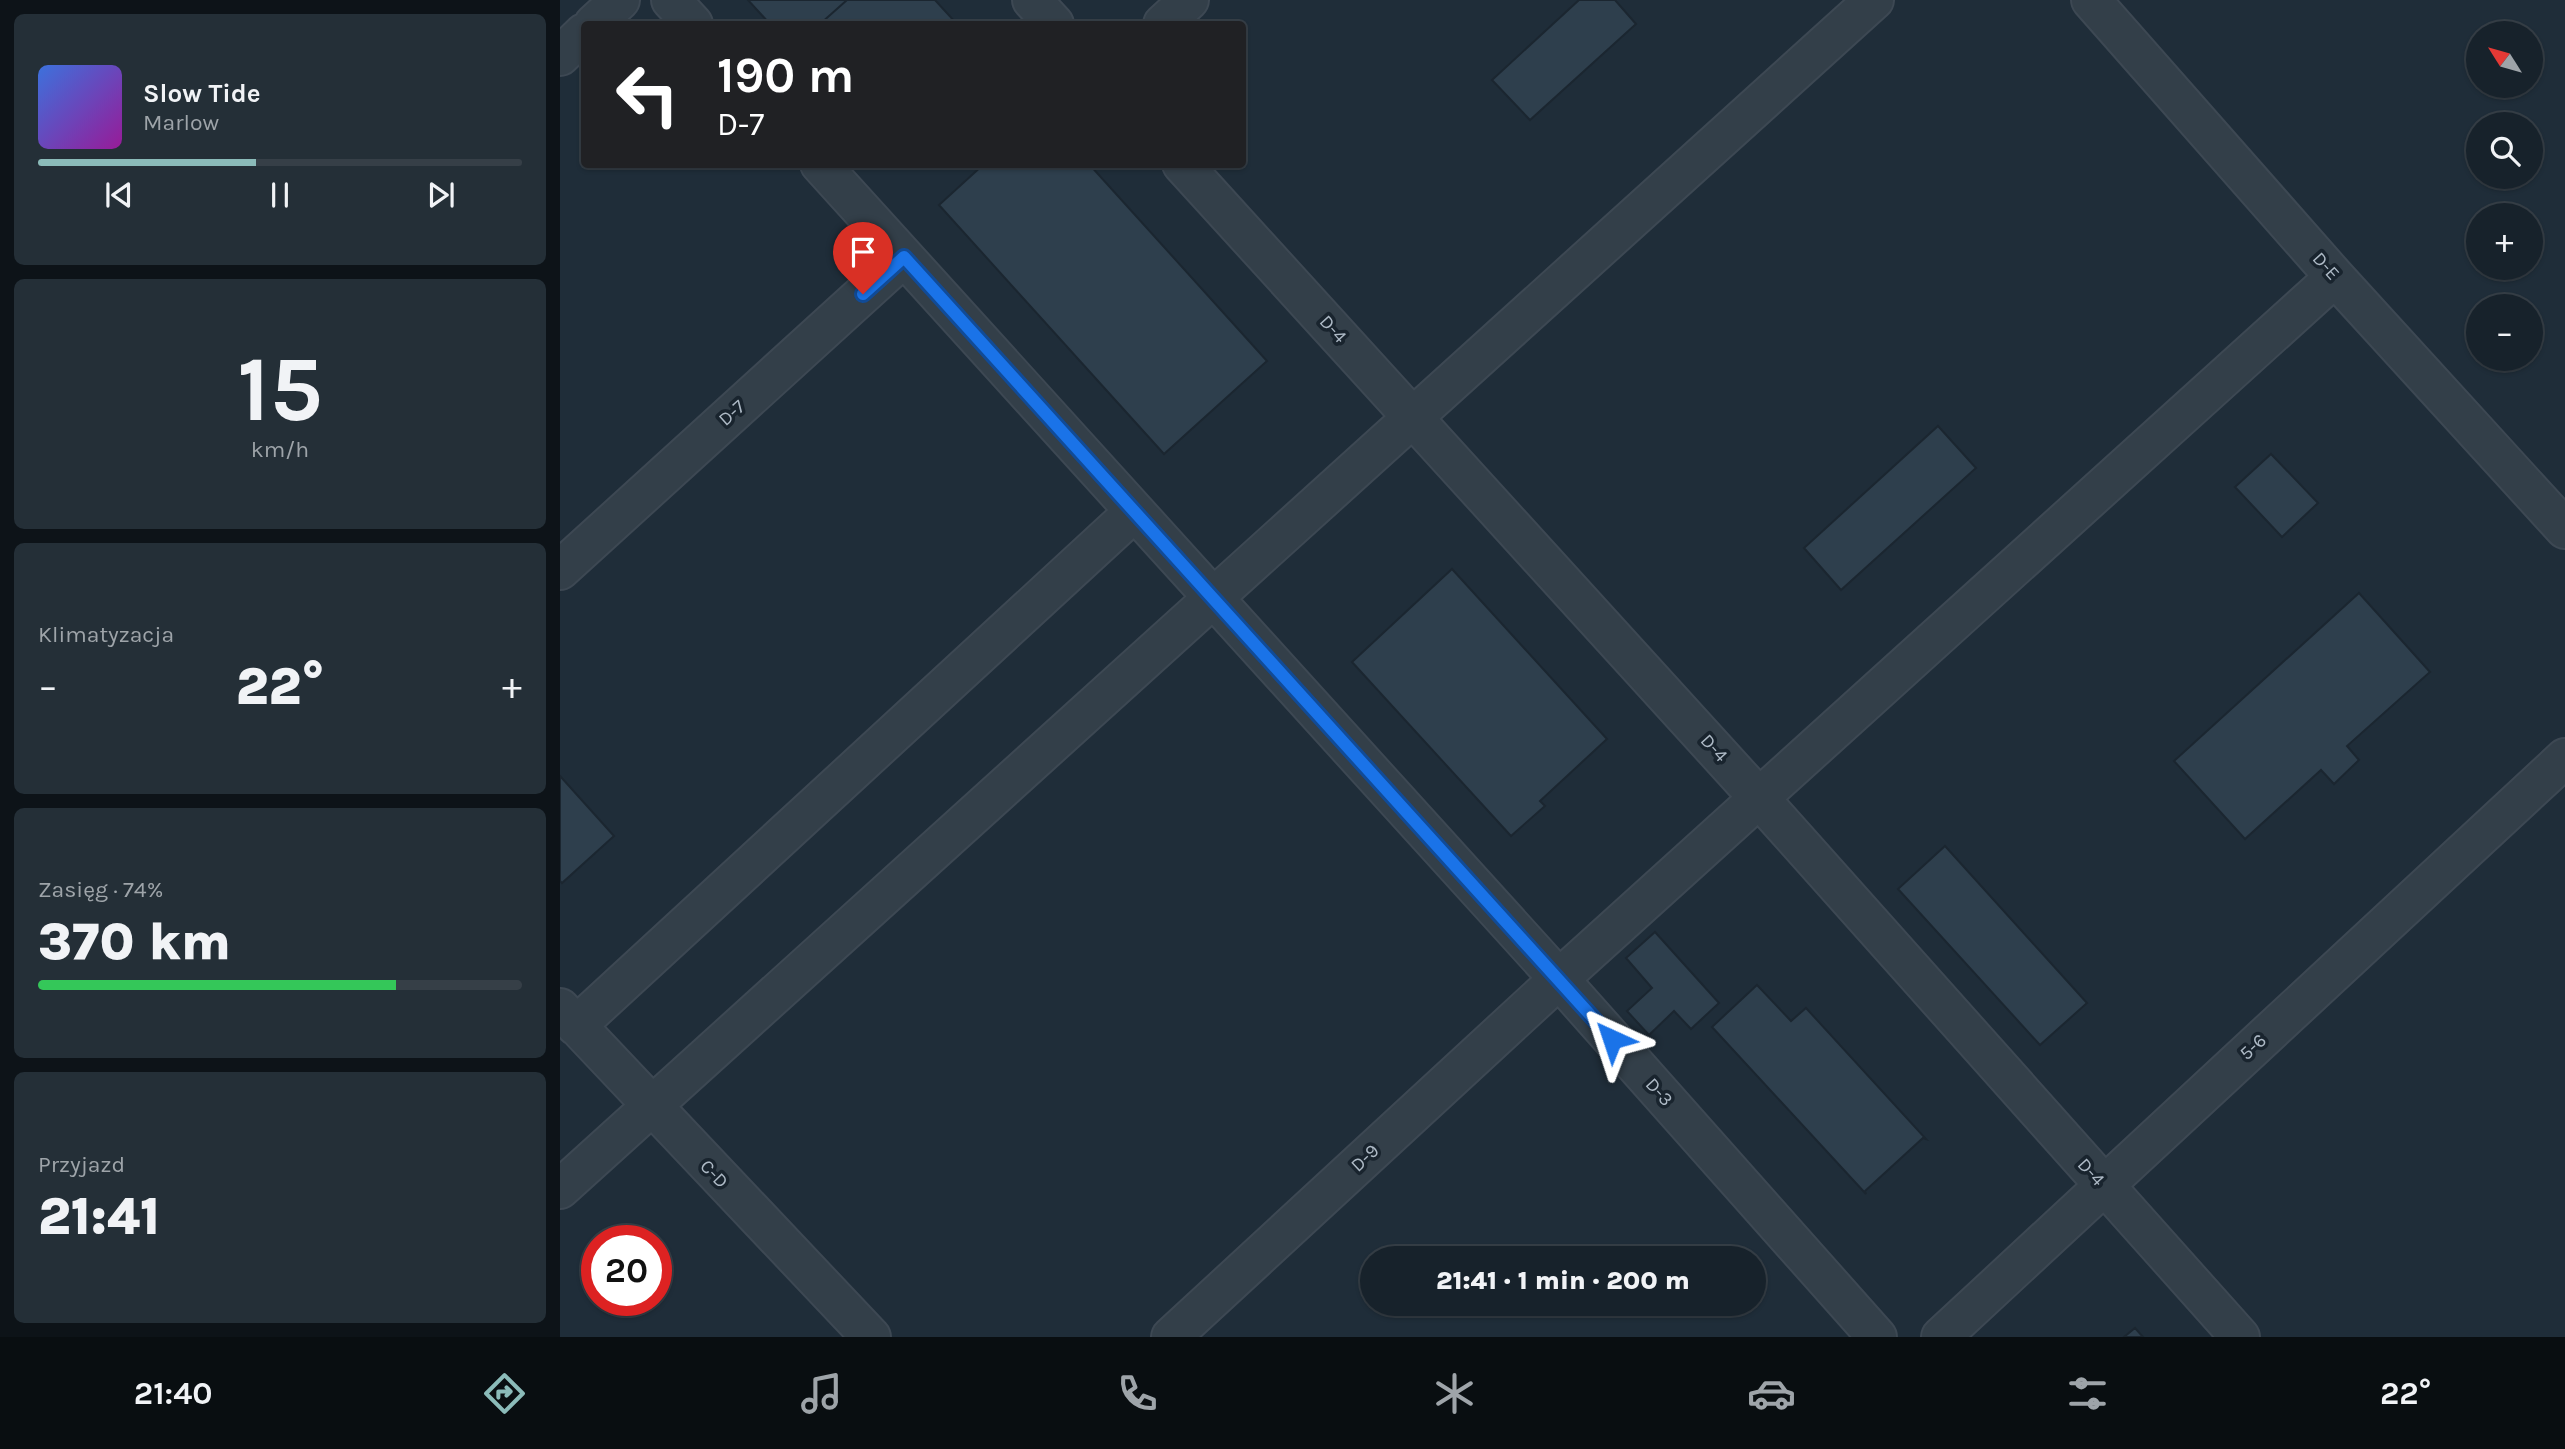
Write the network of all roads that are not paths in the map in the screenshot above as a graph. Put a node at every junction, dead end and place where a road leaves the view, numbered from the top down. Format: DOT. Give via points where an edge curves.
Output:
graph roads {
  1 [pos="620,0"];
  2 [pos="671,0"];
  3 [pos="1032,0"];
  4 [pos="1189,0"];
  5 [pos="1874,0"];
  6 [pos="2105,5"];
  7 [pos="596,21"];
  8 [pos="690,21"];
  9 [pos="1051,21"];
  10 [pos="1166,21"];
  11 [pos="581,36"];
  12 [pos="560,55"];
  13 [pos="824,168"];
  14 [pos="1186,168"];
  15 [pos="904,257"];
  16 [pos="2335,276"];
  17 [pos="1412,416"];
  18 [pos="1134,512"];
  19 [pos="2565,529"];
  20 [pos="560,570"];
  21 [pos="1212,597"];
  22 [pos="2565,758"];
  23 [pos="1759,798"];
  24 [pos="1559,979"];
  25 [pos="568,1017"];
  26 [pos="650,1107"];
  27 [pos="2103,1186"];
  28 [pos="560,1189"];
  29 [pos="871,1337"];
  30 [pos="1171,1337"];
  31 [pos="1877,1337"];
  32 [pos="1941,1337"];
  33 [pos="2240,1337"];
  1 -- 7 [label="lane"];
  2 -- 8 [label="lane"];
  3 -- 9 [label="lane"];
  4 -- 10 [label="lane"];
  5 -- 17 [label="lane"];
  6 -- 16 [label="lane, D-E"];
  11 -- 12 [label="lane"];
  13 -- 15 [label="lane, D-3"];
  14 -- 17 [label="lane, D-4"];
  15 -- 18 [label="lane, D-3"];
  15 -- 20 [label="lane, D-7"];
  16 -- 19 [label="lane, D-E"];
  16 -- 23 [label="lane, D-9"];
  17 -- 21 [label="lane"];
  17 -- 23 [label="lane, D-4"];
  18 -- 21 [label="lane, D-3"];
  18 -- 25 [label="lane"];
  21 -- 24 [label="lane, D-3"];
  21 -- 26 [label="lane"];
  22 -- 27 [label="lane, 5-6"];
  23 -- 24 [label="lane, D-9"];
  23 -- 27 [label="lane, D-4"];
  24 -- 30 [label="lane, D-9"];
  24 -- 31 [label="lane, D-3"];
  25 -- 26 [label="lane, C-D"];
  26 -- 28 [label="lane"];
  26 -- 29 [label="lane, C-D"];
  27 -- 32 [label="lane, 5-6"];
  27 -- 33 [label="lane, D-4"];
}
